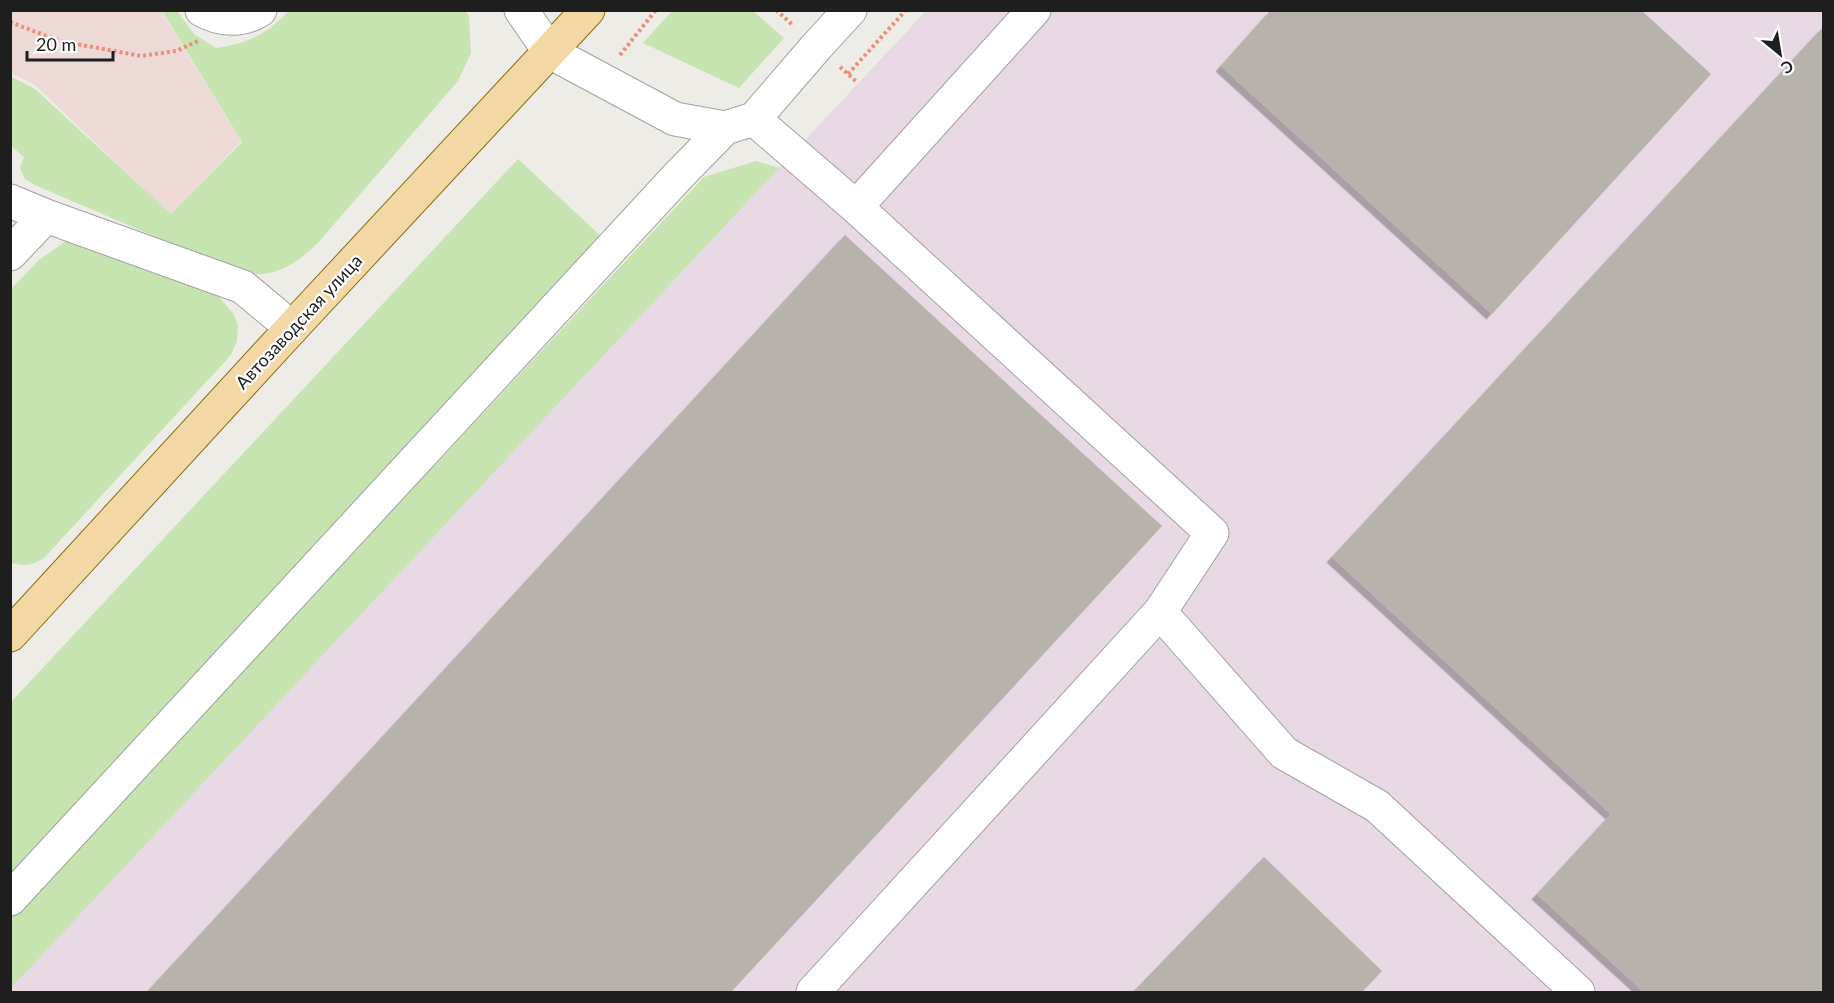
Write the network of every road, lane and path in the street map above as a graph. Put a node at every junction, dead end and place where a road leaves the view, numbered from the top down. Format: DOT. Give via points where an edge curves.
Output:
graph roads {
  1 [pos="260,10"];
  2 [pos="522,10"];
  3 [pos="588,10"];
  4 [pos="656,10"];
  5 [pos="850,10"];
  6 [pos="906,10"];
  7 [pos="1034,10"];
  8 [pos="208,14"];
  9 [pos="10,22"];
  10 [pos="550,52"];
  11 [pos="848,74"];
  12 [pos="600,79"];
  13 [pos="739,123"];
  14 [pos="10,201"];
  15 [pos="856,207"];
  16 [pos="46,216"];
  17 [pos="10,254"];
  18 [pos="292,328"];
  19 [pos="1160,612"];
  20 [pos="15,622"];
  21 [pos="10,899"];
  22 [pos="813,993"];
  23 [pos="1578,993"];
  1 -- 8 [label="street" via="234,19"];
  2 -- 10 [label="street"];
  3 -- 10 [label="main road, Автозаводская улица"];
  4 -- 12 [label="path"];
  5 -- 13 [label="street"];
  6 -- 11 [label="path"];
  7 -- 15 [label="street"];
  8 -- 9 [label="path" via="205,38 176,51 141,56 60,41"];
  10 -- 12 [label="street"];
  10 -- 18 [label="main road, Автозаводская улица"];
  12 -- 13 [label="street" via="675,119"];
  13 -- 15 [label="street"];
  13 -- 21 [label="street" via="679,175"];
  14 -- 16 [label="street"];
  15 -- 19 [label="street" via="1212,533"];
  16 -- 17 [label="street"];
  16 -- 18 [label="street" via="243,287"];
  18 -- 20 [label="main road, Автозаводская улица"];
  19 -- 22 [label="street"];
  19 -- 23 [label="street" via="1284,753 1377,806"];
}
